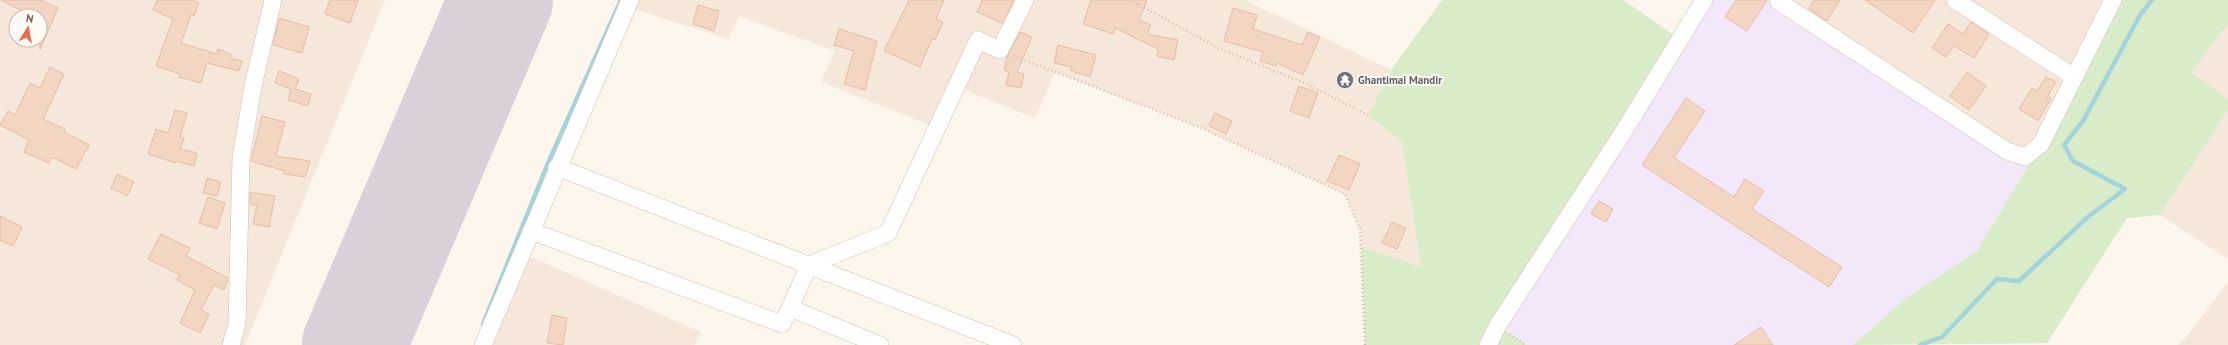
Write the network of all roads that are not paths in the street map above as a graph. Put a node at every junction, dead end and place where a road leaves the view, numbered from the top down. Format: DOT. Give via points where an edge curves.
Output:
graph roads {
  1 [pos="273,0"];
  2 [pos="630,0"];
  3 [pos="1025,0"];
  4 [pos="1704,0"];
  5 [pos="1954,0"];
  6 [pos="2113,0"];
  7 [pos="1778,1"];
  8 [pos="2074,77"];
  9 [pos="557,168"];
  10 [pos="531,231"];
  11 [pos="809,265"];
  12 [pos="790,308"];
  13 [pos="231,345"];
  14 [pos="483,345"];
  15 [pos="880,345"];
  16 [pos="1013,345"];
  17 [pos="1488,345"];
  1 -- 13 [label="street" via="254,79 241,158 238,324"];
  2 -- 9 [label="street"];
  3 -- 11 [label="street" via="1000,50 978,40 888,233"];
  4 -- 17 [label="street" via="1622,134 1498,325"];
  5 -- 8 [label="street"];
  6 -- 8 [label="street"];
  7 -- 8 [label="street" via="2007,151 2025,156 2041,144"];
  9 -- 10 [label="street"];
  9 -- 11 [label="street"];
  10 -- 12 [label="street" via="782,324"];
  10 -- 14 [label="street"];
  11 -- 12 [label="street"];
  11 -- 16 [label="street"];
  12 -- 15 [label="street"];
}
